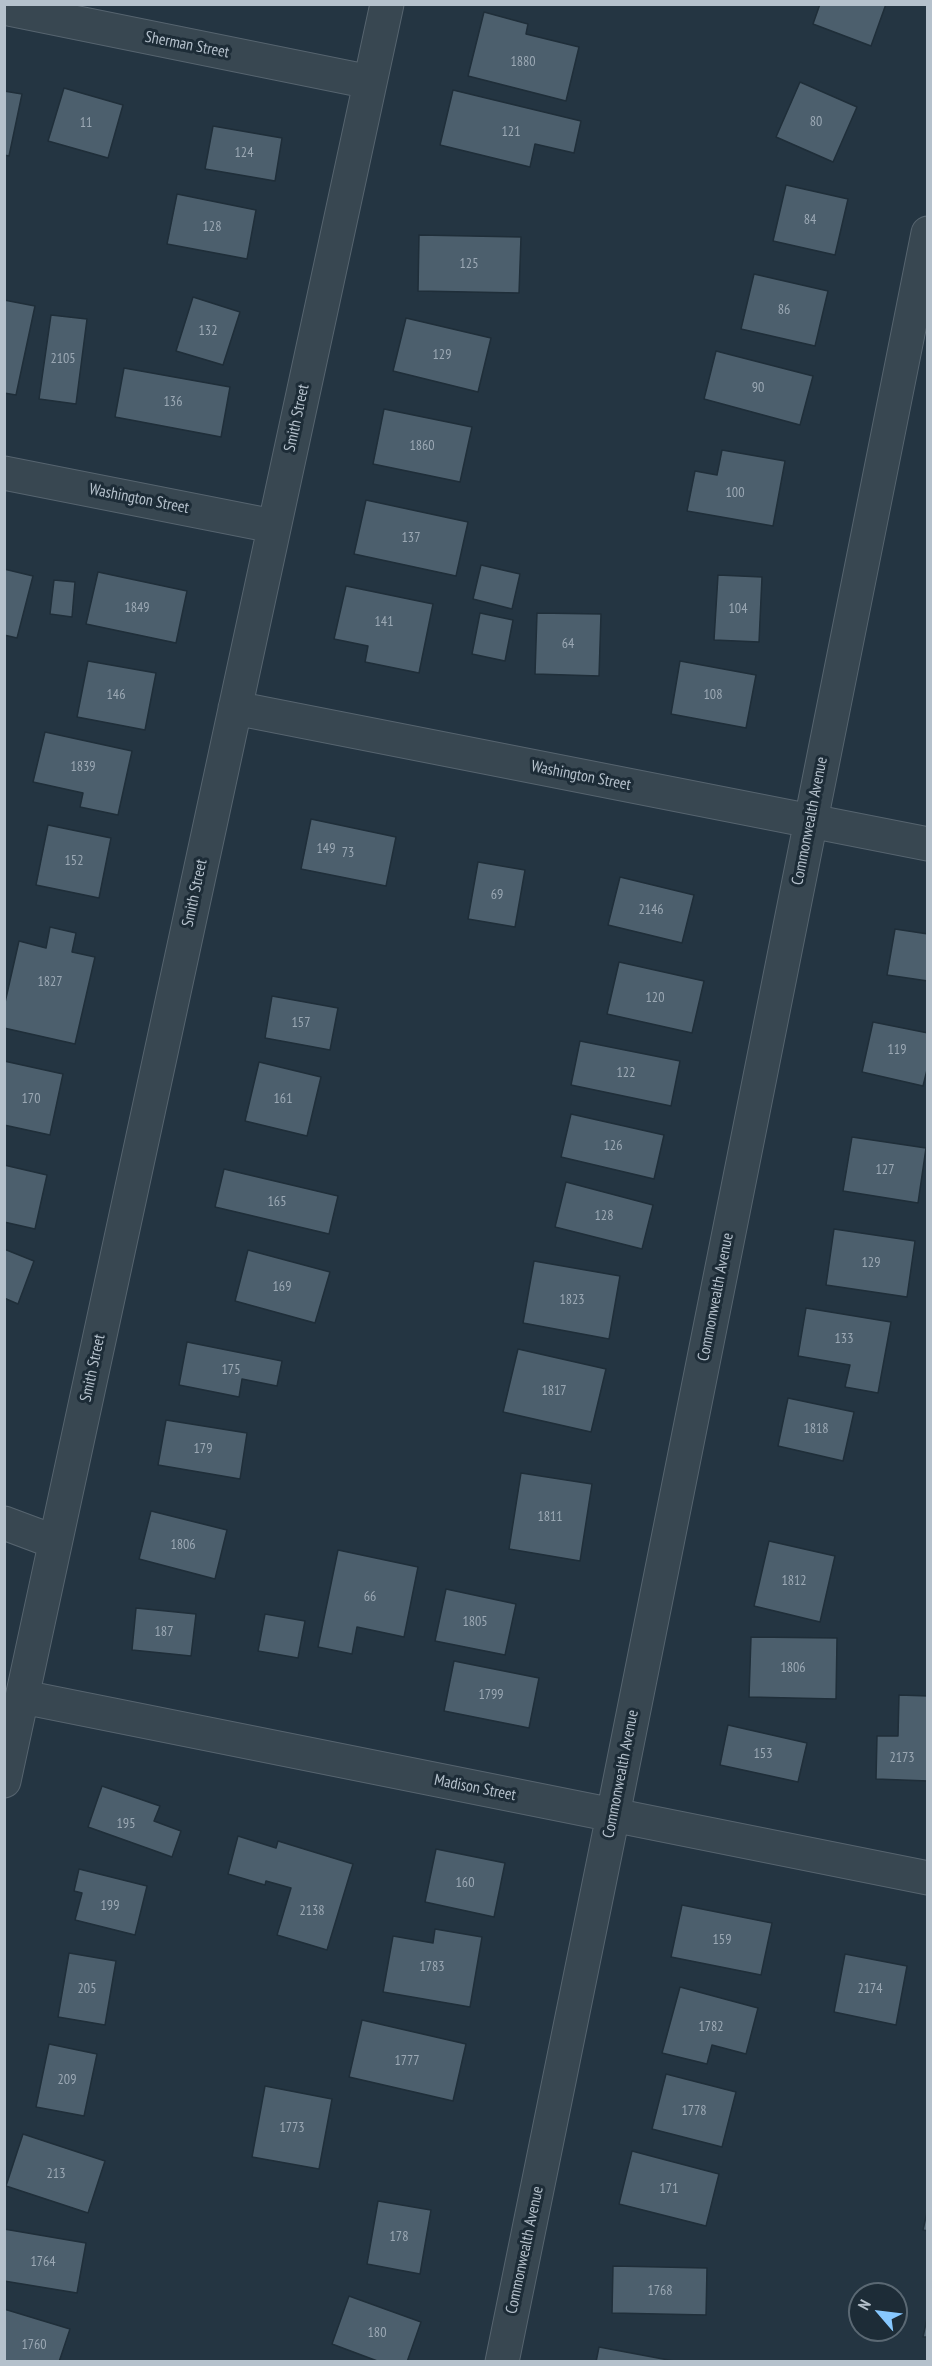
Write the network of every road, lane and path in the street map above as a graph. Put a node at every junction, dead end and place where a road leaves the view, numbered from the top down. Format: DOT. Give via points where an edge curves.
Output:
graph roads {
  1 [pos="387,4"];
  2 [pos="4,8"];
  3 [pos="370,82"];
  4 [pos="927,233"];
  5 [pos="4,473"];
  6 [pos="273,526"];
  7 [pos="235,708"];
  8 [pos="810,821"];
  9 [pos="927,844"];
  10 [pos="4,1523"];
  11 [pos="55,1542"];
  12 [pos="23,1697"];
  13 [pos="4,1781"];
  14 [pos="613,1815"];
  15 [pos="927,1878"];
  16 [pos="502,2361"];
  1 -- 3 [label="street, Smith Street"];
  2 -- 3 [label="street, Sherman Street"];
  3 -- 6 [label="street, Smith Street"];
  4 -- 8 [label="street, Commonwealth Avenue"];
  5 -- 6 [label="street, Washington Street"];
  6 -- 7 [label="street, Smith Street"];
  7 -- 8 [label="street, Washington Street"];
  7 -- 11 [label="street, Smith Street"];
  8 -- 9 [label="street, Washington Street"];
  8 -- 14 [label="street, Commonwealth Avenue"];
  10 -- 11 [label="street"];
  11 -- 12 [label="street, Smith Street"];
  12 -- 13 [label="street, Smith Street"];
  12 -- 14 [label="street, Madison Street"];
  14 -- 15 [label="street, Madison Street"];
  14 -- 16 [label="street, Commonwealth Avenue"];
}
